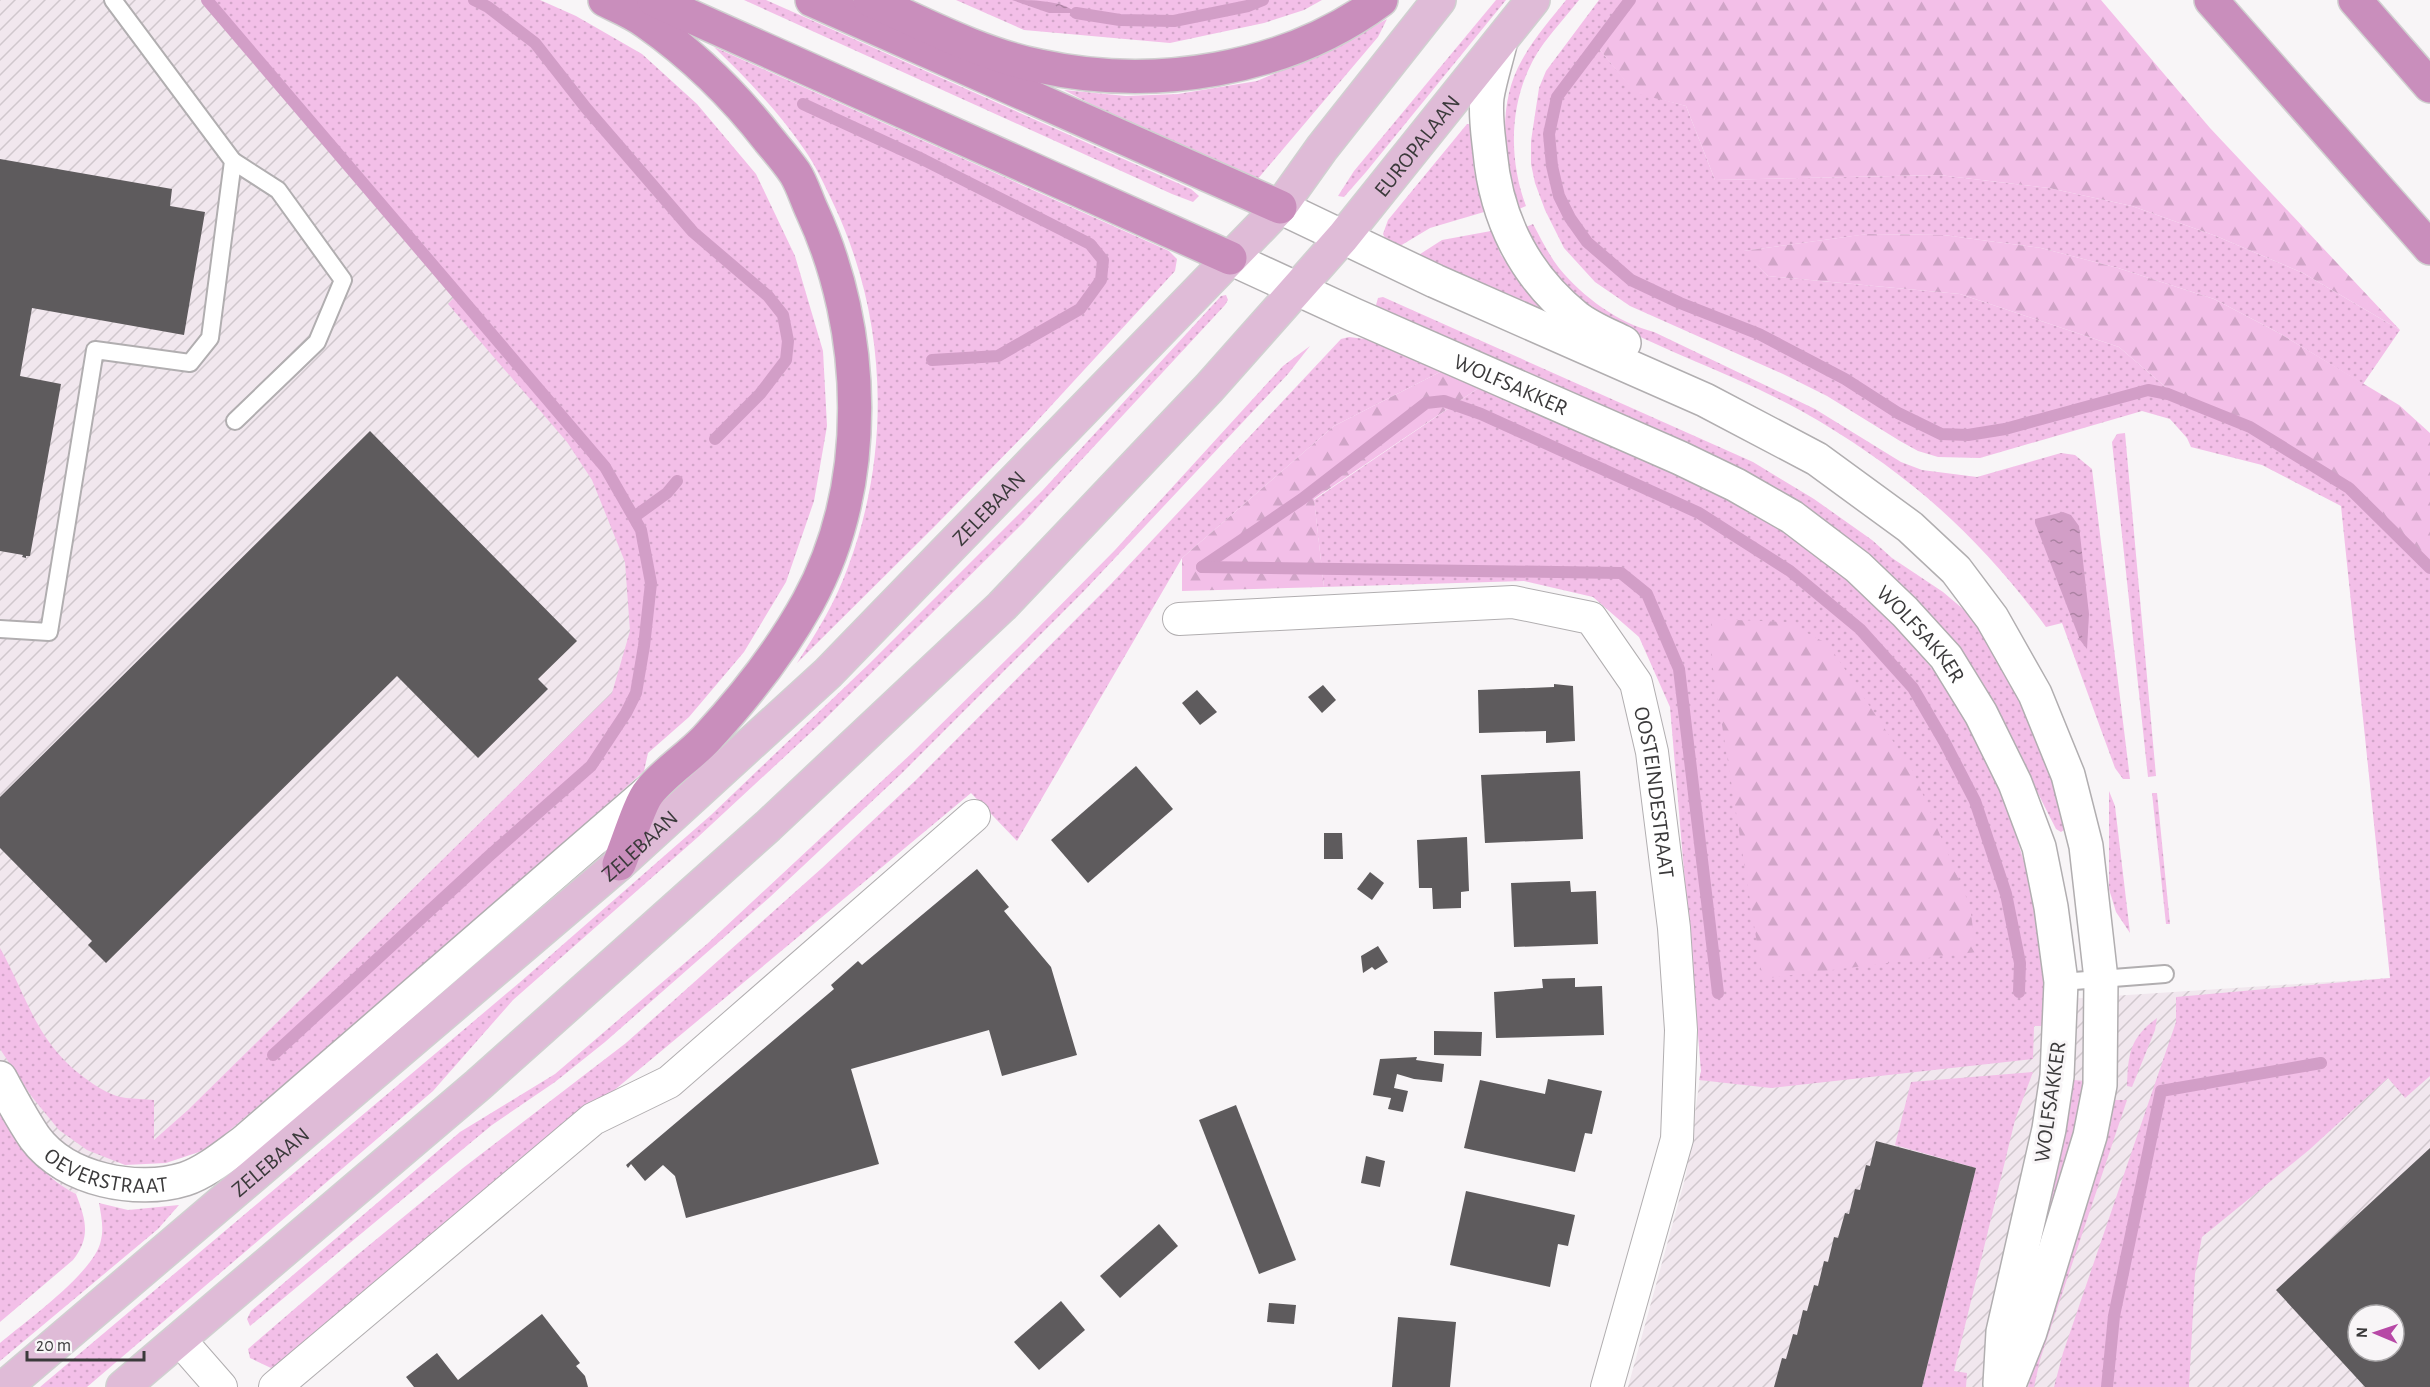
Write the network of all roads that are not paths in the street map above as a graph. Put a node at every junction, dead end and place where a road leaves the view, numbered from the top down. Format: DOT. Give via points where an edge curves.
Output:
graph roads {
  1 [pos="113,0"];
  2 [pos="605,0"];
  3 [pos="654,0"];
  4 [pos="812,0"];
  5 [pos="870,0"];
  6 [pos="1381,0"];
  7 [pos="1439,0"];
  8 [pos="1533,0"];
  9 [pos="2211,0"];
  10 [pos="2355,0"];
  11 [pos="1500,44"];
  12 [pos="2430,86"];
  13 [pos="233,162"];
  14 [pos="1280,207"];
  15 [pos="1343,237"];
  16 [pos="2430,248"];
  17 [pos="1230,258"];
  18 [pos="1297,289"];
  19 [pos="235,421"];
  20 [pos="1910,527"];
  21 [pos="1179,619"];
  22 [pos="0,629"];
  23 [pos="647,793"];
  24 [pos="974,816"];
  25 [pos="620,864"];
  26 [pos="2165,974"];
  27 [pos="2102,979"];
  28 [pos="2061,982"];
  29 [pos="0,1078"];
  30 [pos="179,1339"];
  31 [pos="5,1387"];
  32 [pos="123,1387"];
  33 [pos="221,1387"];
  34 [pos="275,1387"];
  35 [pos="1608,1387"];
  36 [pos="2000,1387"];
  37 [pos="2008,1387"];
  1 -- 13 [label="lane"];
  2 -- 23 [label="highway" via="644,20 703,66 752,117 795,173 836,275 849,335 853,383 854,441 848,490 831,549 809,601 754,682 705,740"];
  3 -- 17 [label="highway"];
  4 -- 14 [label="highway"];
  5 -- 6 [label="highway" via="986,50 1038,66 1091,75 1153,77 1212,71 1265,57 1320,37"];
  7 -- 14 [label="main road"];
  8 -- 11 [label="main road, EUROPALAAN"];
  9 -- 16 [label="highway"];
  10 -- 12 [label="highway"];
  11 -- 15 [label="main road, EUROPALAAN"];
  11 -- 20 [label="street, WOLFSAKKER" via="1487,98 1494,188 1512,239 1546,289 1578,318 1608,335 1817,432 1856,460"];
  13 -- 19 [label="lane" via="278,190 343,280 317,342"];
  13 -- 22 [label="lane" via="210,338 190,363 94,350 49,632"];
  14 -- 15 [label="street, WOLFSAKKER"];
  14 -- 17 [label="main road"];
  15 -- 18 [label="main road, EUROPALAAN"];
  15 -- 20 [label="street, WOLFSAKKER" via="1705,400 1817,459"];
  17 -- 18 [label="street, WOLFSAKKER"];
  17 -- 25 [label="main road, ZELEBAAN" via="828,674"];
  18 -- 28 [label="street, WOLFSAKKER" via="1727,481 1792,517 1858,567 1946,657 1981,714 2015,783 2039,847"];
  18 -- 30 [label="main road" via="1209,388 1002,606 900,704 478,1085"];
  20 -- 27 [label="street, WOLFSAKKER" via="1956,570 1992,618 2035,694 2068,775 2086,846"];
  21 -- 35 [label="street, OOSTEINDESTRAAT" via="1513,602 1592,618 1636,683 1652,752 1674,928 1681,1030 1677,1139"];
  23 -- 25 [label="highway"];
  23 -- 29 [label="street, OEVERSTRAAT" via="244,1142 185,1179 135,1186 91,1177 59,1161 36,1139"];
  24 -- 34 [label="street" via="669,1082 593,1119"];
  25 -- 31 [label="main road, ZELEBAAN"];
  26 -- 27 [label="lane"];
  27 -- 28 [label="lane"];
  27 -- 37 [label="street, WOLFSAKKER" via="2100,1085 2090,1136 2030,1332"];
  28 -- 36 [label="street, WOLFSAKKER" via="2057,1076 2049,1129 2003,1332"];
  30 -- 32 [label="main road"];
  30 -- 33 [label="street"];
}
